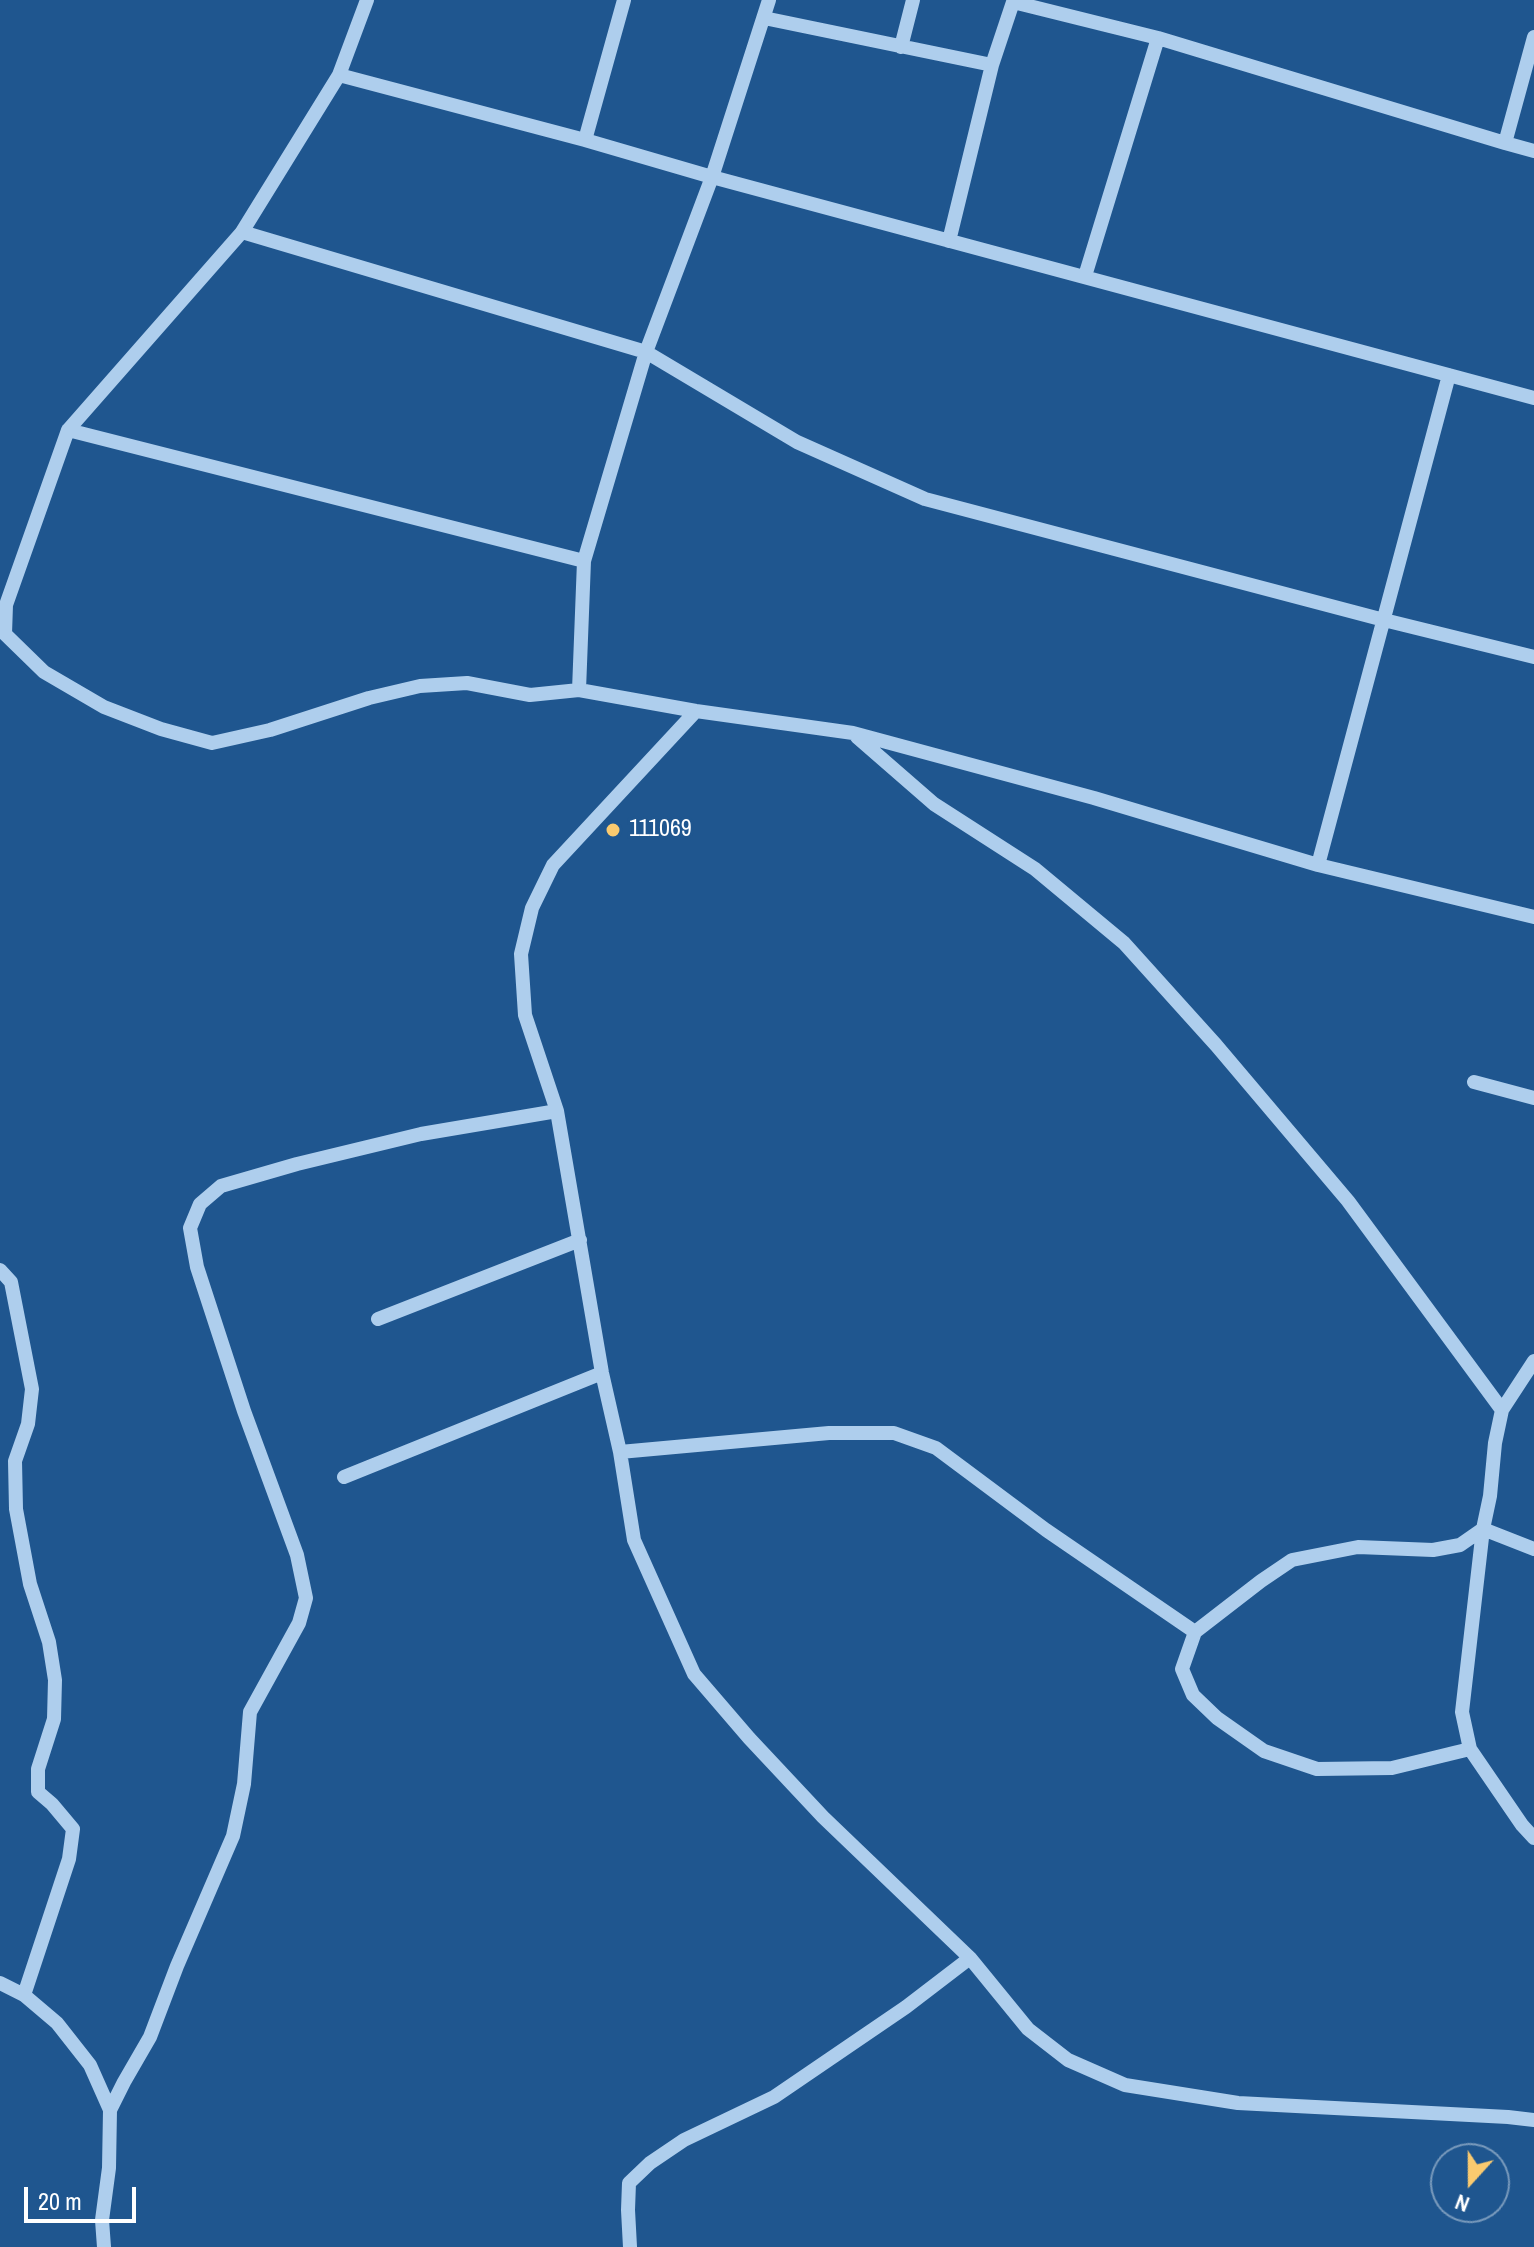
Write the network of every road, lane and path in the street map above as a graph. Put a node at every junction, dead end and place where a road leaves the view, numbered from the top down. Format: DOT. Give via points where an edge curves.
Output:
graph roads {
  1 [pos="367,0"];
  2 [pos="624,0"];
  3 [pos="769,0"];
  4 [pos="913,0"];
  5 [pos="1010,1"];
  6 [pos="764,18"];
  7 [pos="1534,37"];
  8 [pos="1158,38"];
  9 [pos="901,47"];
  10 [pos="992,65"];
  11 [pos="339,75"];
  12 [pos="585,140"];
  13 [pos="1505,143"];
  14 [pos="1534,151"];
  15 [pos="712,177"];
  16 [pos="242,232"];
  17 [pos="949,241"];
  18 [pos="1085,276"];
  19 [pos="646,352"];
  20 [pos="1449,375"];
  21 [pos="1534,398"];
  22 [pos="68,430"];
  23 [pos="584,561"];
  24 [pos="1384,620"];
  25 [pos="1534,657"];
  26 [pos="579,690"];
  27 [pos="696,711"];
  28 [pos="853,733"];
  29 [pos="1318,865"];
  30 [pos="1534,917"];
  31 [pos="1474,1082"];
  32 [pos="1534,1098"];
  33 [pos="557,1111"];
  34 [pos="580,1240"];
  35 [pos="0,1270"];
  36 [pos="378,1319"];
  37 [pos="1534,1361"];
  38 [pos="602,1373"];
  39 [pos="1502,1410"];
  40 [pos="620,1452"];
  41 [pos="344,1477"];
  42 [pos="1483,1529"];
  43 [pos="1534,1549"];
  44 [pos="1195,1632"];
  45 [pos="1470,1749"];
  46 [pos="1534,1838"];
  47 [pos="970,1958"];
  48 [pos="0,1983"];
  49 [pos="24,1995"];
  50 [pos="110,2110"];
  51 [pos="1534,2120"];
  52 [pos="104,2247"];
  53 [pos="630,2247"];
  1 -- 11 [label="street"];
  2 -- 12 [label="street"];
  3 -- 6 [label="street"];
  4 -- 9 [label="street"];
  5 -- 8 [label="street"];
  5 -- 10 [label="street"];
  6 -- 9 [label="street"];
  6 -- 15 [label="street"];
  7 -- 13 [label="street"];
  8 -- 13 [label="street"];
  8 -- 18 [label="street"];
  9 -- 10 [label="street"];
  10 -- 17 [label="street"];
  11 -- 12 [label="street"];
  11 -- 16 [label="street"];
  12 -- 15 [label="street"];
  13 -- 14 [label="street"];
  15 -- 17 [label="street"];
  15 -- 19 [label="street"];
  16 -- 19 [label="street"];
  16 -- 22 [label="street"];
  17 -- 18 [label="street"];
  18 -- 20 [label="street"];
  19 -- 23 [label="street"];
  19 -- 24 [label="street" via="797,442 925,499"];
  20 -- 21 [label="street"];
  20 -- 24 [label="street"];
  22 -- 23 [label="street"];
  22 -- 26 [label="street" via="6,605 5,634 44,672 104,707 212,743 420,686 467,683 530,695"];
  23 -- 26 [label="street"];
  24 -- 25 [label="street"];
  24 -- 29 [label="street"];
  26 -- 27 [label="street"];
  27 -- 28 [label="street"];
  27 -- 33 [label="street" via="553,865 532,908 521,954 525,1015"];
  28 -- 29 [label="street"];
  28 -- 39 [label="street" via="934,804 1035,869 1124,943 1348,1201"];
  29 -- 30 [label="street"];
  31 -- 32 [label="street"];
  33 -- 34 [label="street"];
  33 -- 50 [label="street" via="421,1134 297,1164 221,1186 200,1204 190,1228 197,1267 297,1555 306,1598 299,1623 250,1712 233,1836 150,2037"];
  34 -- 36 [label="street"];
  34 -- 38 [label="street"];
  35 -- 49 [label="street" via="11,1282 32,1389 28,1424 15,1461 16,1509 55,1680 54,1719 38,1769 38,1792 73,1829 69,1859"];
  37 -- 39 [label="street"];
  38 -- 40 [label="street"];
  38 -- 41 [label="street"];
  39 -- 42 [label="street"];
  40 -- 44 [label="street" via="829,1433 894,1433 936,1448"];
  40 -- 47 [label="street" via="634,1540 694,1674 823,1817"];
  42 -- 43 [label="street"];
  42 -- 44 [label="street" via="1460,1545 1433,1550 1358,1547 1292,1560"];
  42 -- 45 [label="street" via="1462,1712"];
  44 -- 45 [label="street" via="1182,1669 1193,1695 1264,1751 1317,1769 1392,1768"];
  45 -- 46 [label="street"];
  47 -- 51 [label="street" via="1028,2029 1068,2060 1125,2085 1238,2103"];
  47 -- 53 [label="street" via="774,2097 684,2140 650,2163 629,2183"];
  48 -- 49 [label="street"];
  49 -- 50 [label="street" via="57,2023 90,2065"];
  50 -- 52 [label="street"];
}
